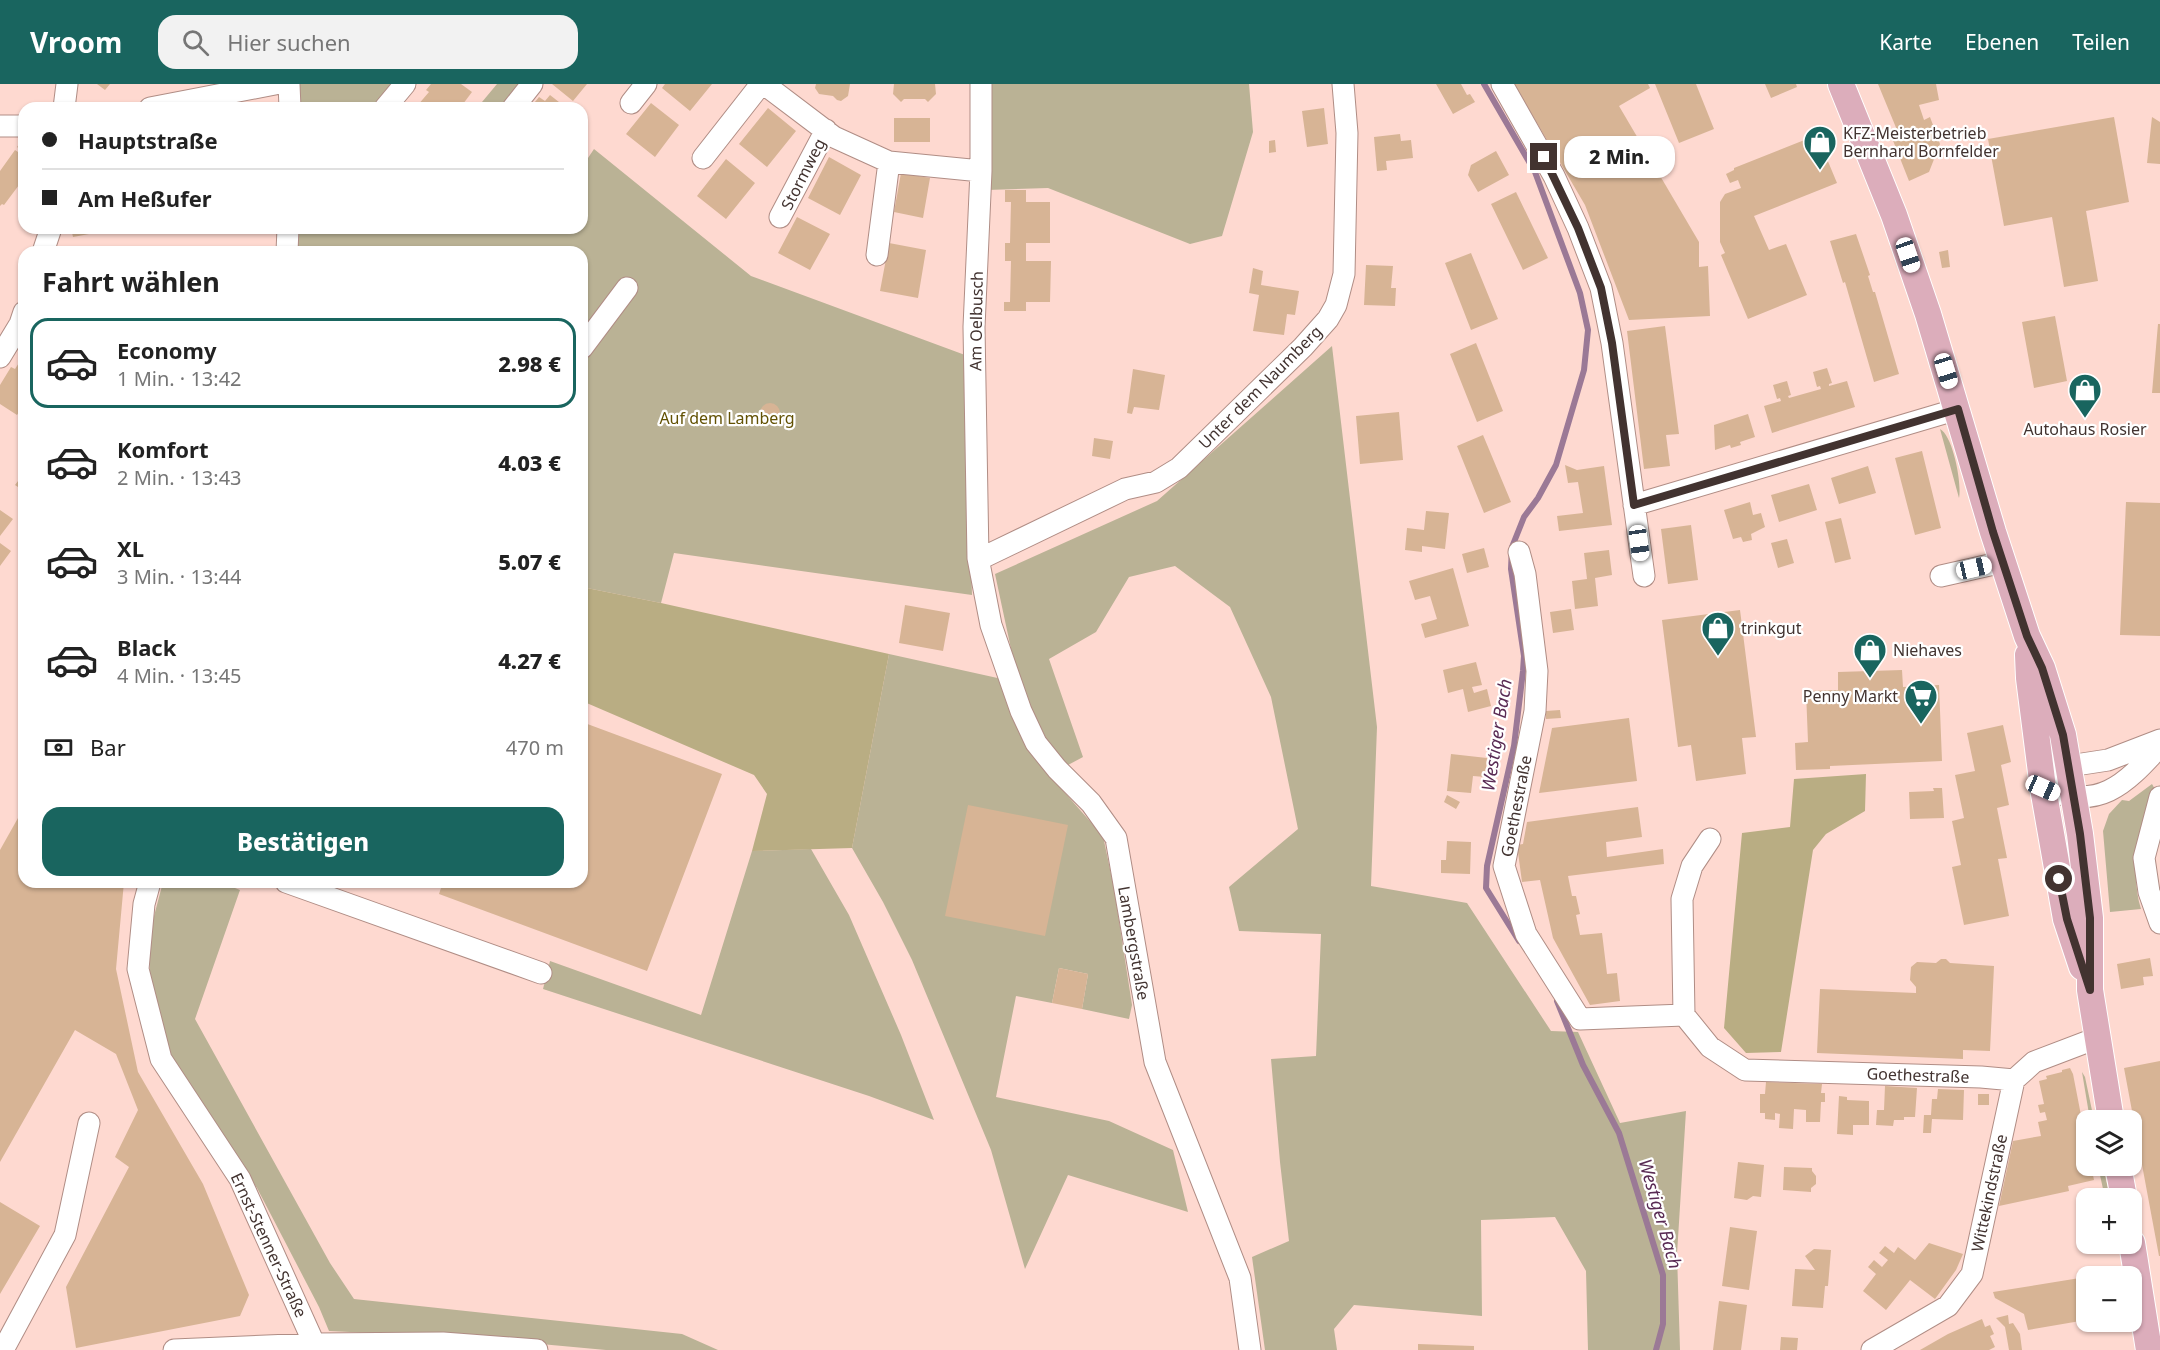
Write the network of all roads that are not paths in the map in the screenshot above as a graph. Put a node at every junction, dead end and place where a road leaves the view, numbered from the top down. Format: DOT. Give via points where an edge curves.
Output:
graph roads {
  1 [pos="67,84"];
  2 [pos="275,84"];
  3 [pos="289,84"];
  4 [pos="405,84"];
  5 [pos="532,84"];
  6 [pos="646,84"];
  7 [pos="981,84"];
  8 [pos="1343,84"];
  9 [pos="1502,84"];
  10 [pos="1841,84"];
  11 [pos="772,87"];
  12 [pos="65,102"];
  13 [pos="181,102"];
  14 [pos="290,102"];
  15 [pos="390,102"];
  16 [pos="518,102"];
  17 [pos="631,103"];
  18 [pos="0,126"];
  19 [pos="18,126"];
  20 [pos="826,130"];
  21 [pos="703,158"];
  22 [pos="889,162"];
  23 [pos="981,171"];
  24 [pos="780,217"];
  25 [pos="877,255"];
  26 [pos="627,288"];
  27 [pos="15,320"];
  28 [pos="588,340"];
  29 [pos="0,357"];
  30 [pos="1958,409"];
  31 [pos="1634,505"];
  32 [pos="1519,552"];
  33 [pos="978,558"];
  34 [pos="2003,562"];
  35 [pos="1644,576"];
  36 [pos="1941,576"];
  37 [pos="2027,636"];
  38 [pos="2160,740"];
  39 [pos="2160,746"];
  40 [pos="2069,766"];
  41 [pos="2142,766"];
  42 [pos="2160,785"];
  43 [pos="2043,788"];
  44 [pos="2160,797"];
  45 [pos="2075,798"];
  46 [pos="1710,839"];
  47 [pos="148,888"];
  48 [pos="303,888"];
  49 [pos="2160,923"];
  50 [pos="541,973"];
  51 [pos="2090,990"];
  52 [pos="1684,1015"];
  53 [pos="2097,1038"];
  54 [pos="2014,1080"];
  55 [pos="2109,1110"];
  56 [pos="90,1123"];
  57 [pos="2134,1254"];
  58 [pos="316,1347"];
  59 [pos="3,1350"];
  60 [pos="174,1350"];
  61 [pos="537,1350"];
  62 [pos="1250,1350"];
  63 [pos="1872,1350"];
  64 [pos="2150,1350"];
  1 -- 12 [label="street"];
  2 -- 13 [label="street"];
  3 -- 14 [label="street"];
  4 -- 15 [label="street"];
  5 -- 16 [label="street"];
  6 -- 17 [label="street"];
  7 -- 23 [label="street, Am Oelbusch"];
  8 -- 33 [label="street, Unter dem Naumberg" via="1347,133 1344,274 1328,319 1179,468 1156,483 1125,489"];
  9 -- 31 [label="street" via="1559,186 1601,288 1599,313 1612,343"];
  10 -- 30 [label="main road" via="1894,215"];
  11 -- 20 [label="street, Stormweg"];
  11 -- 21 [label="street, Stormweg"];
  18 -- 19 [label="street"];
  20 -- 22 [label="street, Stormweg"];
  20 -- 24 [label="street, Stormweg"];
  22 -- 23 [label="street, Stormweg"];
  22 -- 25 [label="street"];
  23 -- 33 [label="street, Am Oelbusch" via="974,327"];
  26 -- 28 [label="street"];
  27 -- 29 [label="street"];
  30 -- 31 [label="street"];
  30 -- 34 [label="main road"];
  31 -- 35 [label="street"];
  32 -- 52 [label="street, Goethestraße" via="1538,671 1535,711 1504,866 1526,934 1580,1019"];
  33 -- 62 [label="street, Lambergstraße" via="991,625 1036,743 1091,803 1116,838 1155,1062 1240,1278"];
  34 -- 36 [label="street"];
  34 -- 37 [label="main road"];
  37 -- 40 [label="main road" via="2056,709"];
  37 -- 43 [label="main road"];
  38 -- 40 [label="street" via="2108,760"];
  39 -- 41 [label="street"];
  40 -- 43 [label="street" via="2055,773"];
  40 -- 45 [label="main road"];
  41 -- 42 [label="street"];
  41 -- 45 [label="street" via="2104,793"];
  43 -- 45 [label="street"];
  43 -- 51 [label="main road" via="2067,919"];
  44 -- 49 [label="street" via="2144,858 2149,892"];
  45 -- 51 [label="main road" via="2090,918"];
  46 -- 52 [label="street" via="1692,866 1682,899"];
  47 -- 58 [label="street, Ernst-Stenner-Straße" via="138,969 161,1059 240,1179"];
  48 -- 50 [label="street"];
  51 -- 53 [label="main road"];
  52 -- 54 [label="street, Goethestraße" via="1710,1047 1745,1070"];
  53 -- 54 [label="street" via="2034,1062"];
  53 -- 55 [label="main road"];
  54 -- 63 [label="street, Wittekindstraße" via="1972,1274 1948,1306"];
  56 -- 59 [label="street" via="65,1235"];
  57 -- 64 [label="main road"];
  58 -- 60 [label="street"];
  58 -- 61 [label="street" via="443,1342"];
}
